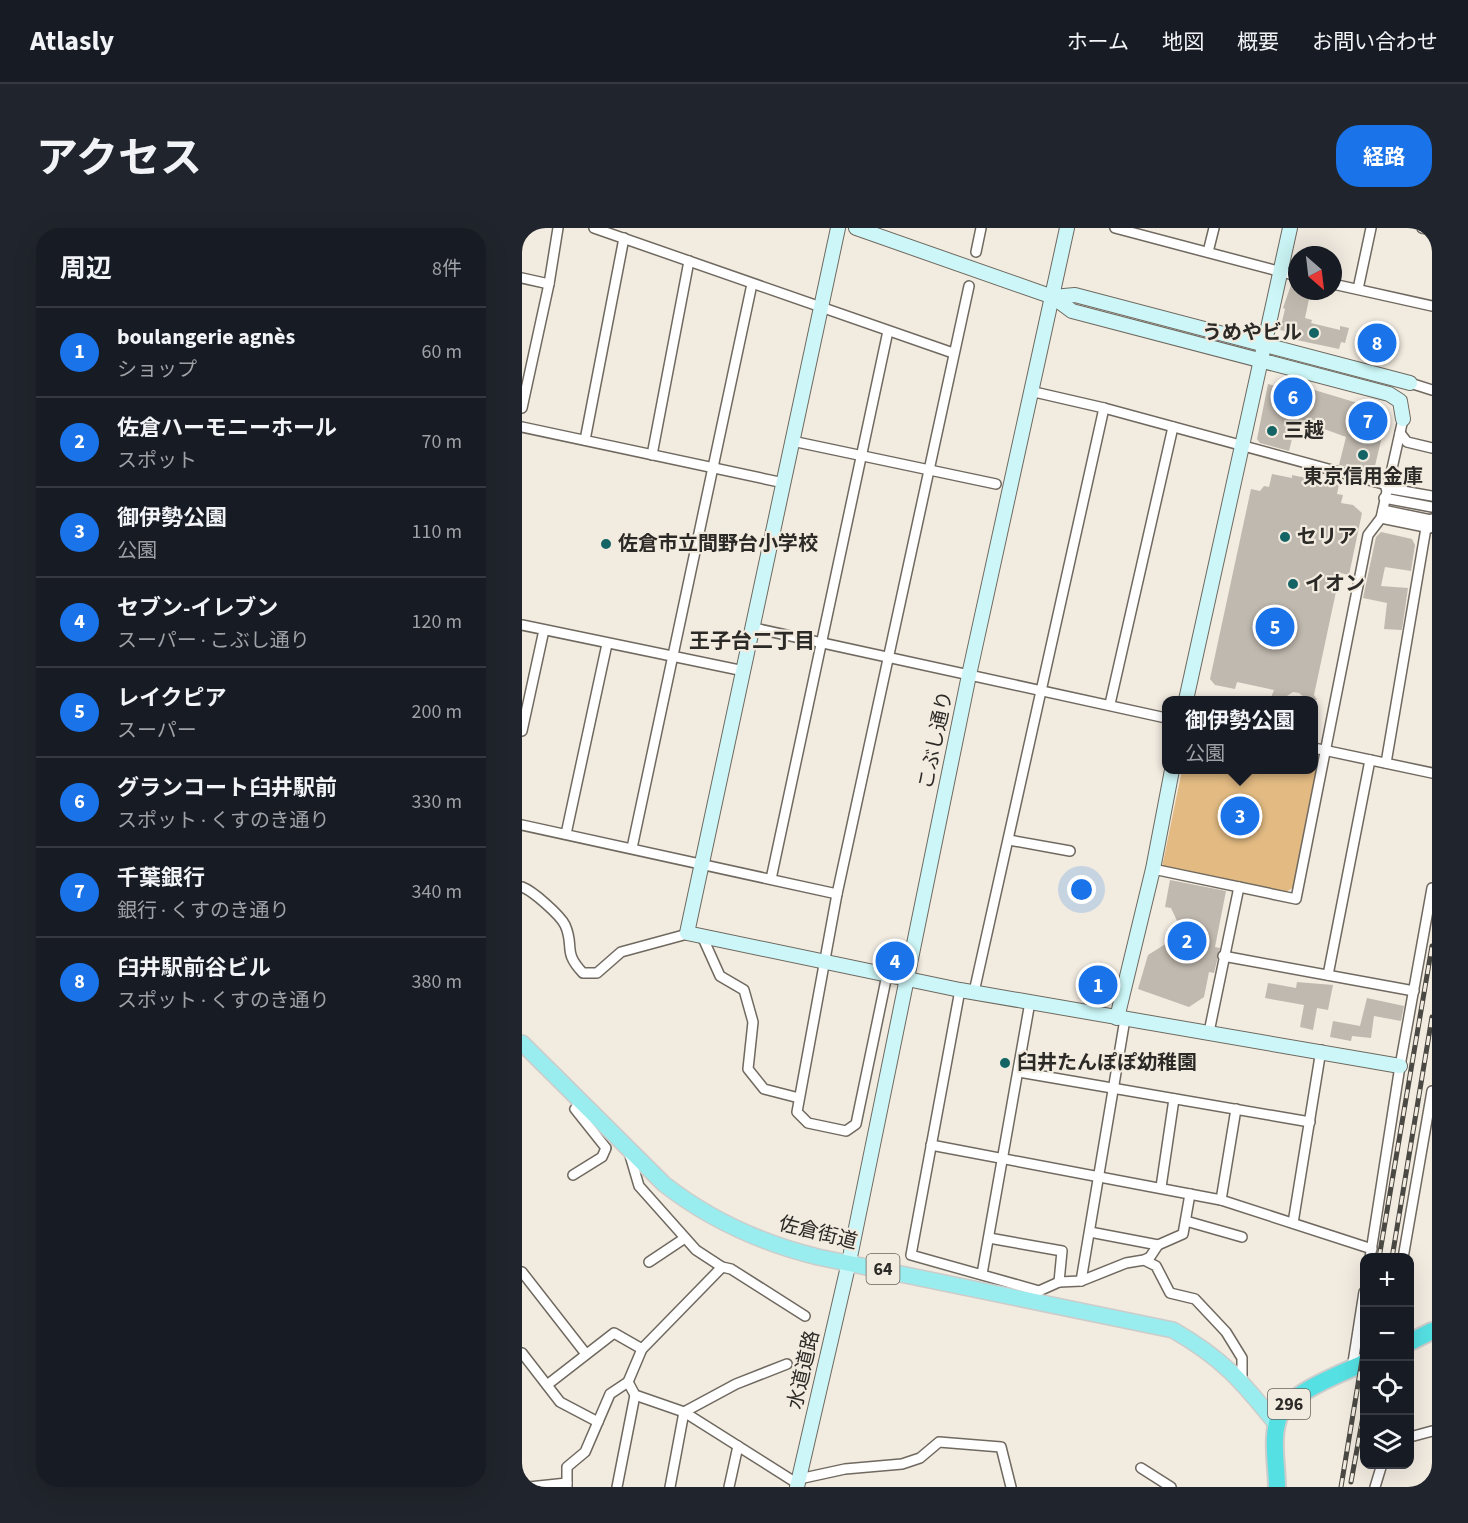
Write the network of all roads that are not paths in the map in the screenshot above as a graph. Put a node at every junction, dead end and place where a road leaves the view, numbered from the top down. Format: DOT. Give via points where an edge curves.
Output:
graph roads {
  1 [pos="558,228"];
  2 [pos="594,228"];
  3 [pos="838,228"];
  4 [pos="856,228"];
  5 [pos="981,228"];
  6 [pos="1067,228"];
  7 [pos="1115,228"];
  8 [pos="1214,228"];
  9 [pos="1290,228"];
  10 [pos="1371,228"];
  11 [pos="1422,228"];
  12 [pos="1432,230"];
  13 [pos="1141,231"];
  14 [pos="624,238"];
  15 [pos="976,252"];
  16 [pos="1208,252"];
  17 [pos="688,261"];
  18 [pos="1281,272"];
  19 [pos="1288,274"];
  20 [pos="522,278"];
  21 [pos="549,284"];
  22 [pos="753,284"];
  23 [pos="969,286"];
  24 [pos="1342,286"];
  25 [pos="1358,289"];
  26 [pos="1053,297"];
  27 [pos="822,306"];
  28 [pos="1432,306"];
  29 [pos="888,331"];
  30 [pos="1264,343"];
  31 [pos="953,353"];
  32 [pos="1260,360"];
  33 [pos="1410,383"];
  34 [pos="1432,390"];
  35 [pos="1030,391"];
  36 [pos="522,408"];
  37 [pos="1104,408"];
  38 [pos="1403,419"];
  39 [pos="522,427"];
  40 [pos="1173,427"];
  41 [pos="1400,433"];
  42 [pos="585,440"];
  43 [pos="792,441"];
  44 [pos="1242,447"];
  45 [pos="1432,448"];
  46 [pos="652,455"];
  47 [pos="861,455"];
  48 [pos="713,468"];
  49 [pos="928,469"];
  50 [pos="784,483"];
  51 [pos="996,484"];
  52 [pos="1386,490"];
  53 [pos="1432,496"];
  54 [pos="1432,507"];
  55 [pos="1382,514"];
  56 [pos="1430,524"];
  57 [pos="522,625"];
  58 [pos="754,628"];
  59 [pos="544,630"];
  60 [pos="821,642"];
  61 [pos="607,644"];
  62 [pos="888,656"];
  63 [pos="672,657"];
  64 [pos="744,670"];
  65 [pos="969,675"];
  66 [pos="1043,691"];
  67 [pos="1187,696"];
  68 [pos="1110,704"];
  69 [pos="1162,717"];
  70 [pos="522,731"];
  71 [pos="1319,749"];
  72 [pos="1370,760"];
  73 [pos="1386,763"];
  74 [pos="1432,773"];
  75 [pos="1171,774"];
  76 [pos="1315,774"];
  77 [pos="522,825"];
  78 [pos="566,834"];
  79 [pos="1009,840"];
  80 [pos="632,848"];
  81 [pos="1070,851"];
  82 [pos="703,864"];
  83 [pos="1153,869"];
  84 [pos="771,879"];
  85 [pos="522,887"];
  86 [pos="1239,887"];
  87 [pos="1432,888"];
  88 [pos="837,894"];
  89 [pos="697,935"];
  90 [pos="1223,956"];
  91 [pos="824,962"];
  92 [pos="887,975"];
  93 [pos="1328,975"];
  94 [pos="906,979"];
  95 [pos="967,991"];
  96 [pos="1414,991"];
  97 [pos="1030,1002"];
  98 [pos="1121,1018"];
  99 [pos="1209,1032"];
  100 [pos="522,1043"];
  101 [pos="1321,1050"];
  102 [pos="1400,1066"];
  103 [pos="1019,1072"];
  104 [pos="1114,1089"];
  105 [pos="1432,1091"];
  106 [pos="799,1098"];
  107 [pos="1174,1099"];
  108 [pos="582,1101"];
  109 [pos="1236,1109"];
  110 [pos="1310,1122"];
  111 [pos="931,1145"];
  112 [pos="629,1149"];
  113 [pos="1003,1159"];
  114 [pos="573,1175"];
  115 [pos="1100,1175"];
  116 [pos="1161,1187"];
  117 [pos="1190,1194"];
  118 [pos="1221,1200"];
  119 [pos="1186,1221"];
  120 [pos="1293,1223"];
  121 [pos="1090,1232"];
  122 [pos="1242,1237"];
  123 [pos="685,1238"];
  124 [pos="989,1238"];
  125 [pos="1158,1245"];
  126 [pos="1371,1253"];
  127 [pos="1404,1253"];
  128 [pos="1144,1260"];
  129 [pos="649,1262"];
  130 [pos="849,1262"];
  131 [pos="722,1267"];
  132 [pos="522,1272"];
  133 [pos="982,1274"];
  134 [pos="1081,1281"];
  135 [pos="1059,1282"];
  136 [pos="1364,1307"];
  137 [pos="805,1316"];
  138 [pos="1432,1331"];
  139 [pos="1414,1340"];
  140 [pos="642,1349"];
  141 [pos="586,1354"];
  142 [pos="524,1359"];
  143 [pos="787,1364"];
  144 [pos="1358,1366"];
  145 [pos="1242,1381"];
  146 [pos="628,1382"];
  147 [pos="547,1385"];
  148 [pos="635,1395"];
  149 [pos="684,1412"];
  150 [pos="598,1422"];
  151 [pos="1277,1425"];
  152 [pos="1432,1431"];
  153 [pos="1414,1436"];
  154 [pos="738,1446"];
  155 [pos="1141,1468"];
  156 [pos="1380,1469"];
  157 [pos="798,1483"];
  158 [pos="567,1485"];
  159 [pos="1012,1486"];
  160 [pos="529,1487"];
  161 [pos="617,1487"];
  162 [pos="670,1487"];
  163 [pos="729,1487"];
  164 [pos="1171,1487"];
  165 [pos="1277,1487"];
  166 [pos="1375,1487"];
  1 -- 21 [label="street"];
  2 -- 14 [label="street"];
  3 -- 27 [label="street"];
  4 -- 26 [label="street"];
  5 -- 15 [label="street"];
  6 -- 26 [label="street, こぶし通り"];
  7 -- 13 [label="street"];
  8 -- 16 [label="street"];
  9 -- 18 [label="street"];
  10 -- 25 [label="street"];
  11 -- 12 [label="street"];
  13 -- 16 [label="street"];
  14 -- 17 [label="street"];
  14 -- 42 [label="street"];
  16 -- 18 [label="street"];
  17 -- 22 [label="street"];
  17 -- 46 [label="street"];
  18 -- 19 [label="street"];
  18 -- 30 [label="street"];
  20 -- 21 [label="street"];
  21 -- 36 [label="street"];
  22 -- 27 [label="street"];
  22 -- 48 [label="street"];
  23 -- 31 [label="street"];
  24 -- 25 [label="street"];
  25 -- 28 [label="street"];
  26 -- 30 [label="street" via="1075,295"];
  26 -- 32 [label="street" via="1072,311"];
  26 -- 35 [label="street, こぶし通り"];
  27 -- 29 [label="street"];
  27 -- 43 [label="street"];
  29 -- 31 [label="street"];
  29 -- 47 [label="street"];
  30 -- 32 [label="street"];
  30 -- 33 [label="street"];
  31 -- 49 [label="street"];
  32 -- 38 [label="street" via="1389,394 1400,401"];
  32 -- 44 [label="street"];
  33 -- 34 [label="street"];
  35 -- 37 [label="street"];
  35 -- 65 [label="street, こぶし通り"];
  37 -- 40 [label="street"];
  37 -- 66 [label="street"];
  38 -- 41 [label="street"];
  39 -- 42 [label="street"];
  40 -- 44 [label="street"];
  40 -- 68 [label="street"];
  41 -- 45 [label="street" via="1407,442"];
  41 -- 52 [label="street"];
  42 -- 46 [label="street"];
  43 -- 47 [label="street"];
  43 -- 50 [label="street"];
  44 -- 52 [label="street"];
  44 -- 67 [label="street"];
  46 -- 48 [label="street"];
  47 -- 49 [label="street"];
  47 -- 60 [label="street"];
  48 -- 50 [label="street"];
  48 -- 63 [label="street"];
  49 -- 51 [label="street"];
  49 -- 62 [label="street"];
  50 -- 58 [label="street"];
  52 -- 53 [label="street"];
  52 -- 54 [label="street"];
  52 -- 55 [label="street"];
  55 -- 56 [label="street"];
  55 -- 71 [label="street" via="1368,535"];
  56 -- 73 [label="street"];
  57 -- 59 [label="street"];
  58 -- 60 [label="street"];
  58 -- 64 [label="street"];
  59 -- 61 [label="street"];
  59 -- 70 [label="street"];
  60 -- 62 [label="street"];
  60 -- 84 [label="street"];
  61 -- 63 [label="street"];
  61 -- 78 [label="street"];
  62 -- 65 [label="street"];
  62 -- 88 [label="street"];
  63 -- 64 [label="street"];
  63 -- 80 [label="street"];
  64 -- 82 [label="street"];
  65 -- 66 [label="street"];
  65 -- 94 [label="street, こぶし通り"];
  66 -- 68 [label="street"];
  66 -- 79 [label="street"];
  68 -- 69 [label="street"];
  71 -- 72 [label="street"];
  72 -- 73 [label="street"];
  72 -- 93 [label="street"];
  73 -- 74 [label="street"];
  75 -- 83 [label="street"];
  76 -- 86 [label="street" via="1296,899"];
  77 -- 78 [label="street"];
  78 -- 80 [label="street"];
  79 -- 81 [label="street"];
  79 -- 95 [label="street"];
  80 -- 82 [label="street"];
  82 -- 84 [label="street"];
  82 -- 89 [label="street" via="687,933"];
  83 -- 86 [label="street"];
  83 -- 98 [label="street"];
  84 -- 88 [label="street"];
  85 -- 89 [label="street" via="565,925 571,960 583,973 597,973 621,952"];
  86 -- 90 [label="street"];
  87 -- 96 [label="street"];
  88 -- 91 [label="street"];
  89 -- 91 [label="street"];
  89 -- 106 [label="street" via="720,976 744,990 753,1022 748,1069 764,1089"];
  90 -- 93 [label="street"];
  90 -- 99 [label="street"];
  91 -- 92 [label="street"];
  91 -- 106 [label="street"];
  92 -- 94 [label="street"];
  92 -- 106 [label="street" via="856,1124 846,1131 808,1123 797,1112"];
  93 -- 96 [label="street"];
  94 -- 95 [label="street"];
  94 -- 130 [label="street, こぶし通り"];
  95 -- 97 [label="street"];
  95 -- 111 [label="street"];
  96 -- 102 [label="street"];
  97 -- 98 [label="street"];
  97 -- 103 [label="street"];
  98 -- 99 [label="street"];
  98 -- 104 [label="street"];
  99 -- 101 [label="street"];
  100 -- 108 [label="main road, 佐倉街道 / 64"];
  101 -- 102 [label="street"];
  101 -- 110 [label="street"];
  102 -- 126 [label="street"];
  103 -- 104 [label="street"];
  103 -- 113 [label="street"];
  104 -- 107 [label="street"];
  104 -- 115 [label="street"];
  105 -- 127 [label="street"];
  107 -- 109 [label="street"];
  107 -- 116 [label="street"];
  108 -- 112 [label="main road, 佐倉街道 / 64"];
  108 -- 114 [label="street" via="575,1109 606,1148 602,1157"];
  109 -- 110 [label="street"];
  109 -- 118 [label="street"];
  110 -- 120 [label="street"];
  111 -- 113 [label="street"];
  111 -- 133 [label="street" via="911,1255"];
  112 -- 123 [label="street" via="639,1186"];
  112 -- 130 [label="main road, 佐倉街道 / 64" via="687,1201 727,1225 795,1251"];
  113 -- 115 [label="street"];
  113 -- 124 [label="street"];
  115 -- 116 [label="street"];
  115 -- 121 [label="street"];
  116 -- 117 [label="street"];
  117 -- 118 [label="street"];
  117 -- 119 [label="street"];
  118 -- 120 [label="street"];
  119 -- 122 [label="street"];
  119 -- 125 [label="street" via="1183,1234"];
  120 -- 126 [label="street"];
  121 -- 125 [label="street"];
  121 -- 134 [label="street"];
  123 -- 129 [label="street"];
  123 -- 131 [label="street"];
  124 -- 133 [label="street"];
  124 -- 135 [label="street" via="1062,1251"];
  125 -- 128 [label="street"];
  128 -- 134 [label="street"];
  128 -- 145 [label="street" via="1156,1266 1170,1293 1195,1299 1226,1332 1242,1358"];
  130 -- 145 [label="main road, 佐倉街道 / 64" via="1161,1326 1217,1357"];
  130 -- 157 [label="street, 水道道路"];
  131 -- 137 [label="street"];
  131 -- 140 [label="street"];
  132 -- 141 [label="street"];
  133 -- 135 [label="street" via="1039,1291"];
  134 -- 135 [label="street"];
  136 -- 144 [label="street"];
  138 -- 139 [label="highway"];
  140 -- 141 [label="street" via="614,1333"];
  140 -- 146 [label="street"];
  141 -- 147 [label="street"];
  142 -- 147 [label="street"];
  143 -- 149 [label="street" via="736,1384"];
  144 -- 151 [label="highway, 296" via="1298,1396 1281,1413"];
  145 -- 151 [label="main road, 佐倉街道 / 64"];
  146 -- 148 [label="street"];
  146 -- 150 [label="street" via="610,1395"];
  147 -- 150 [label="street" via="560,1402"];
  148 -- 149 [label="street"];
  148 -- 161 [label="street"];
  149 -- 154 [label="street"];
  149 -- 162 [label="street"];
  150 -- 158 [label="street" via="585,1452 567,1467"];
  151 -- 165 [label="highway, 296"];
  152 -- 153 [label="street"];
  154 -- 157 [label="street"];
  154 -- 163 [label="street"];
  155 -- 164 [label="street"];
  156 -- 166 [label="street"];
  157 -- 159 [label="street" via="845,1469 902,1464 920,1458 939,1442 1001,1447"];
  158 -- 160 [label="street"];
}
